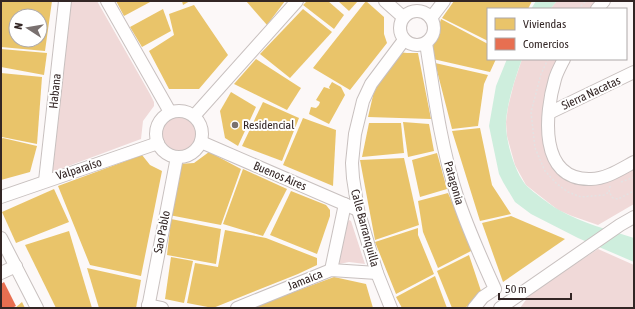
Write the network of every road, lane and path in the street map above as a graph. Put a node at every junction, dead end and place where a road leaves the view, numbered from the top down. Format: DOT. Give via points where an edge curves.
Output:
graph roads {
  1 [pos="65,1"];
  2 [pos="107,1"];
  3 [pos="297,1"];
  4 [pos="385,1"];
  5 [pos="444,1"];
  6 [pos="403,17"];
  7 [pos="431,18"];
  8 [pos="404,40"];
  9 [pos="426,43"];
  10 [pos="564,60"];
  11 [pos="634,72"];
  12 [pos="170,112"];
  13 [pos="549,113"];
  14 [pos="194,116"];
  15 [pos="201,142"];
  16 [pos="158,143"];
  17 [pos="177,156"];
  18 [pos="634,162"];
  19 [pos="634,177"];
  20 [pos="45,181"];
  21 [pos="616,184"];
  22 [pos="610,186"];
  23 [pos="634,191"];
  24 [pos="1,197"];
  25 [pos="345,204"];
  26 [pos="358,210"];
  27 [pos="634,217"];
  28 [pos="1,238"];
  29 [pos="16,266"];
  30 [pos="331,270"];
  31 [pos="1,273"];
  32 [pos="377,273"];
  33 [pos="148,307"];
  34 [pos="38,308"];
  35 [pos="162,308"];
  36 [pos="237,308"];
  37 [pos="391,308"];
  38 [pos="474,308"];
  39 [pos="500,308"];
  1 -- 20 [label="street, Habana"];
  2 -- 12 [label="street"];
  3 -- 14 [label="street"];
  4 -- 6 [label="street"];
  5 -- 7 [label="street"];
  6 -- 7 [label="street" via="414,11"];
  6 -- 8 [label="street" via="400,33"];
  7 -- 9 [label="street" via="434,27 432,36"];
  8 -- 9 [label="street" via="419,46"];
  8 -- 26 [label="street, Calle Barranquilla" via="371,84 363,101 355,134 352,163"];
  9 -- 38 [label="street, Patagonia" via="444,144 457,195 495,289 483,297"];
  10 -- 13 [label="street" via="555,79"];
  11 -- 13 [label="street, Sierra Nacatas"];
  12 -- 14 [label="street" via="178,110"];
  12 -- 16 [label="street" via="158,126"];
  13 -- 18 [label="street" via="548,138 552,152 558,166 570,175 591,179 606,176"];
  14 -- 15 [label="street" via="200,123"];
  15 -- 17 [label="street" via="187,155"];
  15 -- 25 [label="street, Buenos Aires"];
  16 -- 17 [label="street" via="162,150"];
  16 -- 20 [label="street, Valparaíso"];
  17 -- 33 [label="street, Sao Pablo"];
  19 -- 21 [label="path"];
  20 -- 24 [label="street, Valparaíso"];
  22 -- 23 [label="path" via="609,192 613,198 618,199"];
  25 -- 26 [label="street, Buenos Aires"];
  25 -- 30 [label="street"];
  26 -- 32 [label="street, Calle Barranquilla"];
  27 -- 39 [label="street"];
  28 -- 29 [label="street"];
  29 -- 31 [label="street"];
  29 -- 34 [label="street"];
  30 -- 32 [label="street, Jamaica"];
  30 -- 36 [label="street, Jamaica"];
  32 -- 37 [label="street, Calle Barranquilla"];
  33 -- 35 [label="street"];
}
